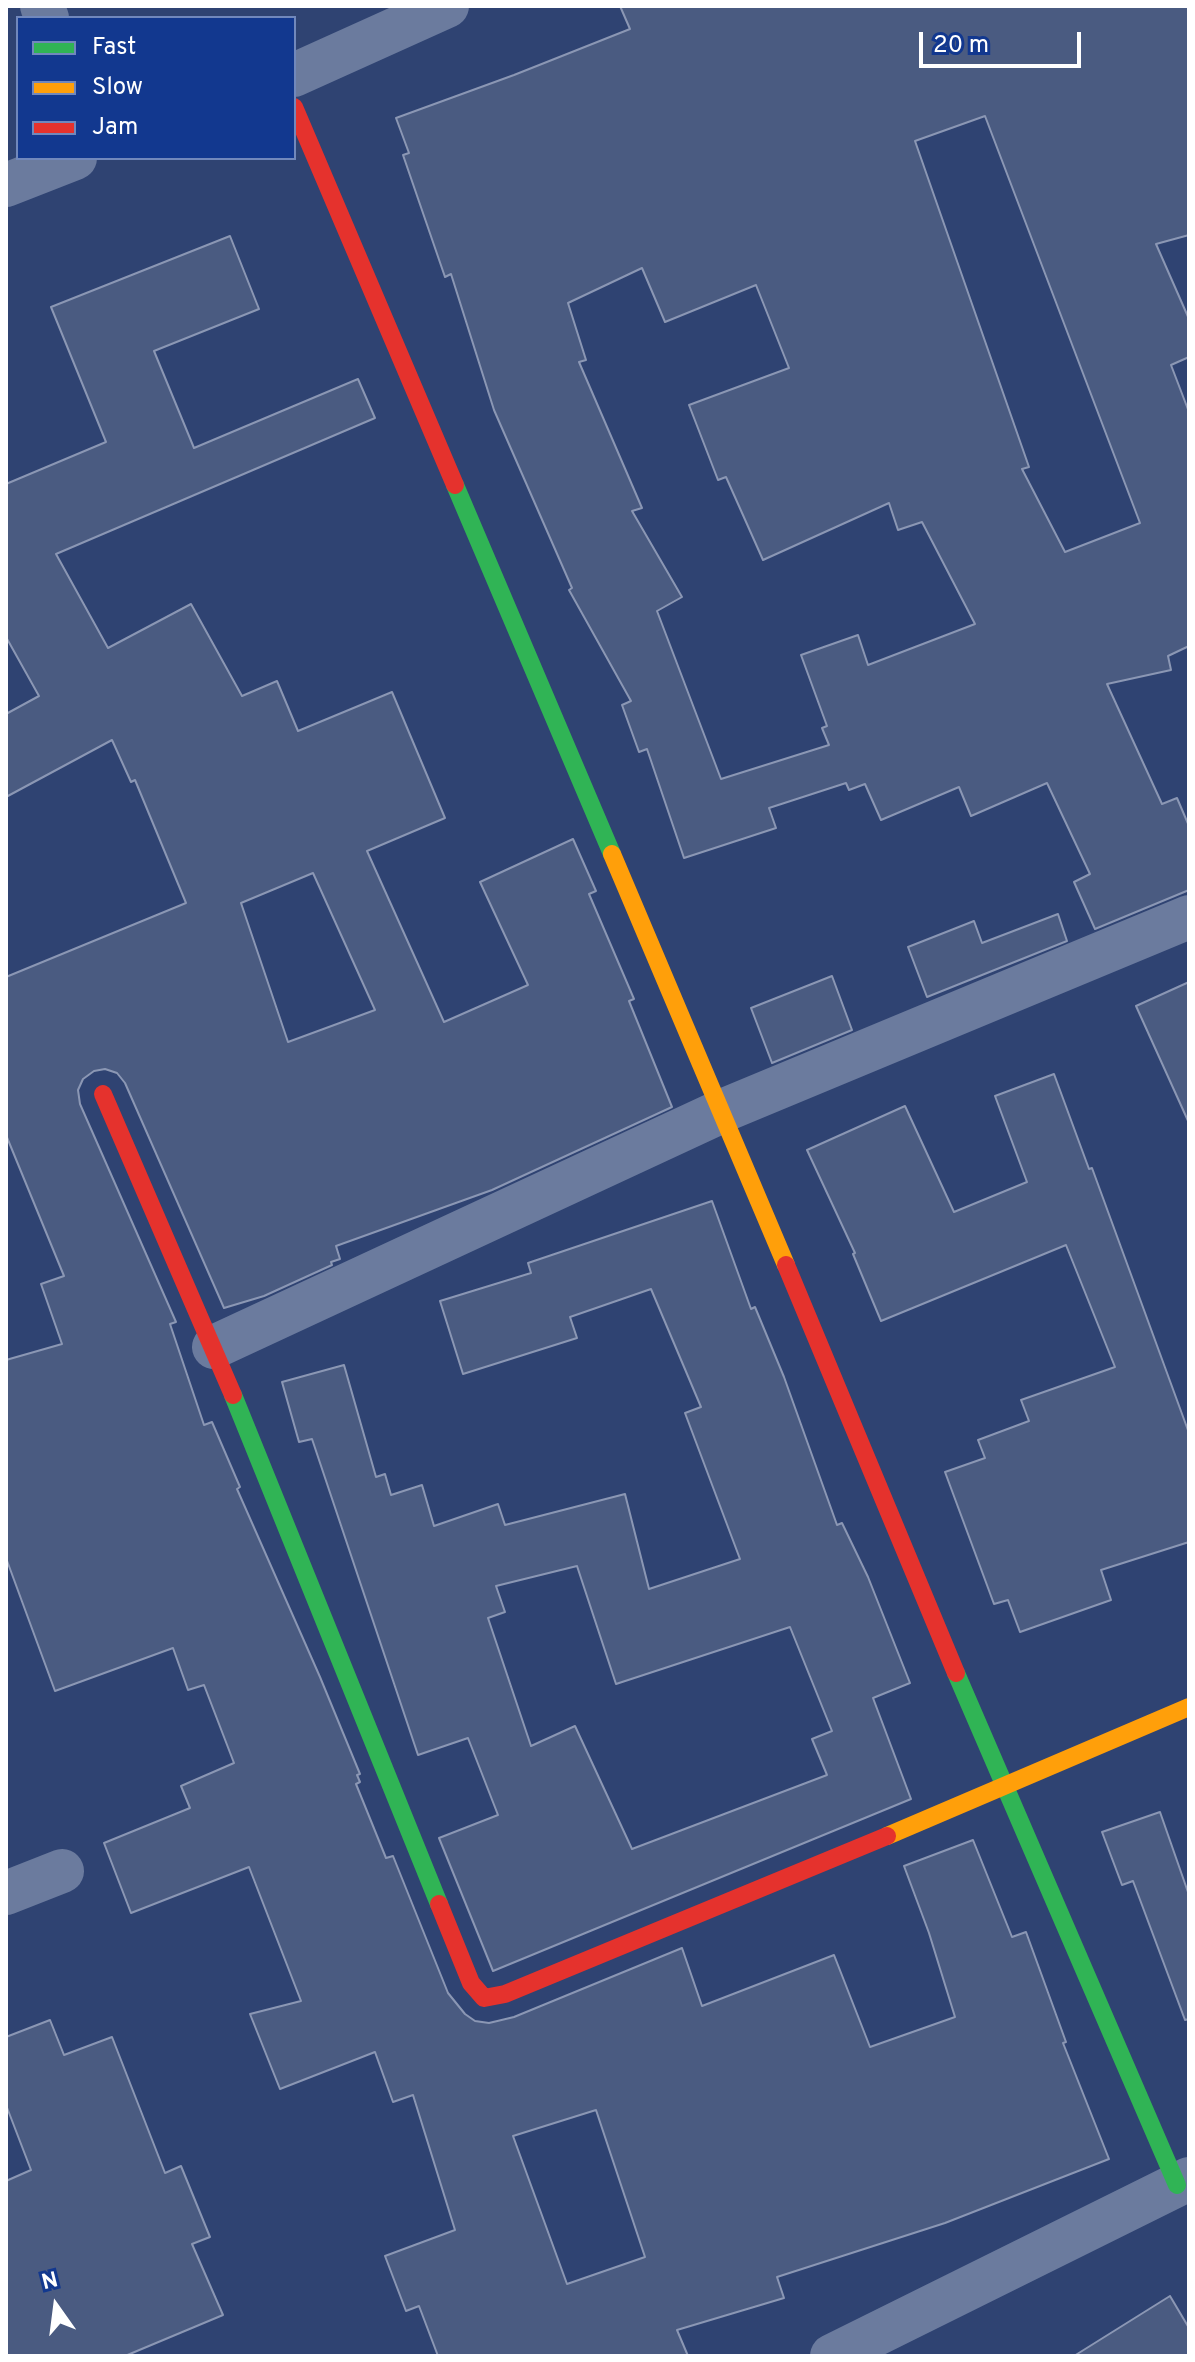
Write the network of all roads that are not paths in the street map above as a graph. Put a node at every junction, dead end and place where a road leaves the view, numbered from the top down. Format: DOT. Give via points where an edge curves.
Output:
graph roads {
  1 [pos="447,6"];
  2 [pos="296,74"];
  3 [pos="296,112"];
  4 [pos="70,160"];
  5 [pos="6,185"];
  6 [pos="1189,917"];
  7 [pos="103,1094"];
  8 [pos="722,1111"];
  9 [pos="214,1347"];
  10 [pos="1189,1707"];
  11 [pos="1004,1788"];
  12 [pos="62,1871"];
  13 [pos="6,1893"];
  14 [pos="1183,2182"];
  15 [pos="832,2356"];
  1 -- 2 [label="street"];
  3 -- 8 [label="street"];
  4 -- 5 [label="street"];
  6 -- 8 [label="street"];
  7 -- 9 [label="street"];
  8 -- 9 [label="street"];
  8 -- 11 [label="street"];
  9 -- 11 [label="street" via="471,1983 484,1998 505,1994"];
  10 -- 11 [label="street"];
  11 -- 14 [label="street"];
  12 -- 13 [label="street"];
  14 -- 15 [label="street"];
}
